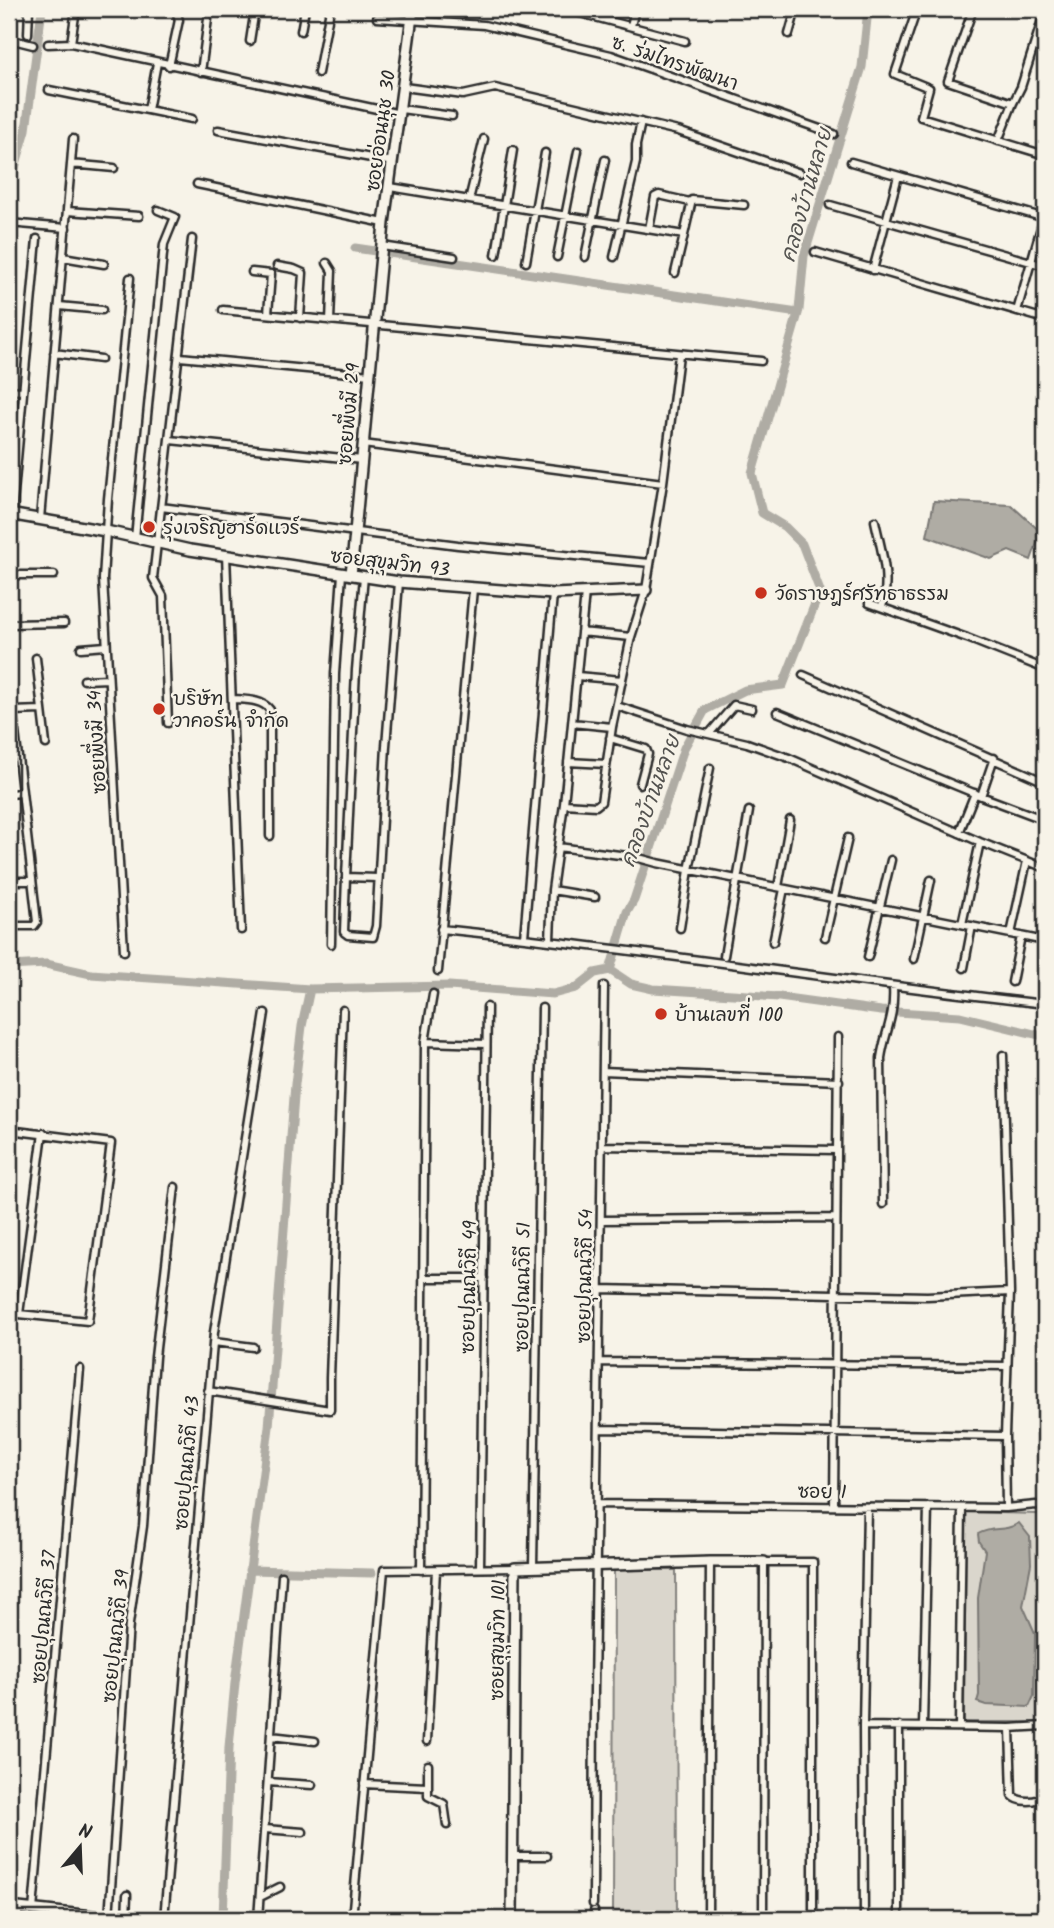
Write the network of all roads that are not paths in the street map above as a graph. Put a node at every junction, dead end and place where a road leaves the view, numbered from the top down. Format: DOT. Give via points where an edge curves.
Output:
graph roads {
  1 [pos="29,9"];
  2 [pos="76,9"];
  3 [pos="166,9"];
  4 [pos="255,9"];
  5 [pos="305,9"];
  6 [pos="330,9"];
  7 [pos="413,9"];
  8 [pos="567,9"];
  9 [pos="635,9"];
  10 [pos="796,9"];
  11 [pos="917,9"];
  12 [pos="973,9"];
  13 [pos="1045,11"];
  14 [pos="377,18"];
  15 [pos="208,19"];
  16 [pos="411,21"];
  17 [pos="631,26"];
  18 [pos="301,31"];
  19 [pos="27,34"];
  20 [pos="789,34"];
  21 [pos="9,39"];
  22 [pos="250,41"];
  23 [pos="685,41"];
  24 [pos="71,43"];
  25 [pos="48,44"];
  26 [pos="33,45"];
  27 [pos="157,63"];
  28 [pos="169,66"];
  29 [pos="201,72"];
  30 [pos="318,74"];
  31 [pos="404,87"];
  32 [pos="50,90"];
  33 [pos="1013,103"];
  34 [pos="148,110"];
  35 [pos="400,111"];
  36 [pos="452,116"];
  37 [pos="192,119"];
  38 [pos="641,122"];
  39 [pos="218,130"];
  40 [pos="834,134"];
  41 [pos="73,139"];
  42 [pos="484,139"];
  43 [pos="998,141"];
  44 [pos="513,150"];
  45 [pos="578,150"];
  46 [pos="545,153"];
  47 [pos="1045,155"];
  48 [pos="605,160"];
  49 [pos="393,162"];
  50 [pos="851,163"];
  51 [pos="71,164"];
  52 [pos="114,168"];
  53 [pos="800,173"];
  54 [pos="898,176"];
  55 [pos="197,184"];
  56 [pos="390,187"];
  57 [pos="469,200"];
  58 [pos="690,202"];
  59 [pos="503,205"];
  60 [pos="744,205"];
  61 [pos="830,205"];
  62 [pos="533,210"];
  63 [pos="67,211"];
  64 [pos="158,211"];
  65 [pos="565,215"];
  66 [pos="139,216"];
  67 [pos="1045,217"];
  68 [pos="592,220"];
  69 [pos="885,220"];
  70 [pos="9,222"];
  71 [pos="384,223"];
  72 [pos="621,225"];
  73 [pos="66,228"];
  74 [pos="649,229"];
  75 [pos="684,235"];
  76 [pos="37,239"];
  77 [pos="192,239"];
  78 [pos="382,251"];
  79 [pos="815,253"];
  80 [pos="496,255"];
  81 [pos="64,257"];
  82 [pos="454,257"];
  83 [pos="557,257"];
  84 [pos="585,257"];
  85 [pos="614,257"];
  86 [pos="526,262"];
  87 [pos="1032,262"];
  88 [pos="327,263"];
  89 [pos="104,264"];
  90 [pos="276,266"];
  91 [pos="1045,266"];
  92 [pos="873,270"];
  93 [pos="251,272"];
  94 [pos="675,273"];
  95 [pos="130,278"];
  96 [pos="59,306"];
  97 [pos="102,310"];
  98 [pos="223,310"];
  99 [pos="1017,311"];
  100 [pos="268,314"];
  101 [pos="300,317"];
  102 [pos="1045,319"];
  103 [pos="330,321"];
  104 [pos="374,325"];
  105 [pos="54,353"];
  106 [pos="679,355"];
  107 [pos="180,357"];
  108 [pos="101,359"];
  109 [pos="761,361"];
  110 [pos="370,375"];
  111 [pos="9,390"];
  112 [pos="22,391"];
  113 [pos="170,440"];
  114 [pos="363,444"];
  115 [pos="362,460"];
  116 [pos="663,483"];
  117 [pos="161,507"];
  118 [pos="10,514"];
  119 [pos="40,519"];
  120 [pos="875,521"];
  121 [pos="106,531"];
  122 [pos="355,533"];
  123 [pos="135,538"];
  124 [pos="156,542"];
  125 [pos="226,555"];
  126 [pos="650,564"];
  127 [pos="346,574"];
  128 [pos="9,575"];
  129 [pos="54,575"];
  130 [pos="364,576"];
  131 [pos="399,582"];
  132 [pos="473,589"];
  133 [pos="646,590"];
  134 [pos="585,593"];
  135 [pos="553,594"];
  136 [pos="869,603"];
  137 [pos="882,607"];
  138 [pos="64,623"];
  139 [pos="9,624"];
  140 [pos="582,632"];
  141 [pos="631,637"];
  142 [pos="106,646"];
  143 [pos="81,648"];
  144 [pos="36,658"];
  145 [pos="1045,669"];
  146 [pos="803,675"];
  147 [pos="577,676"];
  148 [pos="9,679"];
  149 [pos="108,679"];
  150 [pos="622,680"];
  151 [pos="84,681"];
  152 [pos="232,699"];
  153 [pos="617,706"];
  154 [pos="752,709"];
  155 [pos="42,710"];
  156 [pos="12,711"];
  157 [pos="777,712"];
  158 [pos="168,723"];
  159 [pos="572,723"];
  160 [pos="612,727"];
  161 [pos="709,734"];
  162 [pos="610,738"];
  163 [pos="46,744"];
  164 [pos="994,758"];
  165 [pos="568,762"];
  166 [pos="606,764"];
  167 [pos="710,768"];
  168 [pos="1045,782"];
  169 [pos="640,784"];
  170 [pos="22,793"];
  171 [pos="9,794"];
  172 [pos="978,795"];
  173 [pos="564,804"];
  174 [pos="748,811"];
  175 [pos="790,820"];
  176 [pos="1045,820"];
  177 [pos="959,832"];
  178 [pos="270,836"];
  179 [pos="848,838"];
  180 [pos="980,842"];
  181 [pos="558,847"];
  182 [pos="891,860"];
  183 [pos="1027,861"];
  184 [pos="1045,868"];
  185 [pos="689,870"];
  186 [pos="346,877"];
  187 [pos="377,878"];
  188 [pos="735,879"];
  189 [pos="931,880"];
  190 [pos="9,881"];
  191 [pos="32,881"];
  192 [pos="781,888"];
  193 [pos="552,890"];
  194 [pos="595,897"];
  195 [pos="834,898"];
  196 [pos="879,908"];
  197 [pos="923,916"];
  198 [pos="962,924"];
  199 [pos="9,926"];
  200 [pos="972,926"];
  201 [pos="680,928"];
  202 [pos="441,929"];
  203 [pos="241,930"];
  204 [pos="1011,934"];
  205 [pos="1021,936"];
  206 [pos="524,937"];
  207 [pos="825,937"];
  208 [pos="551,940"];
  209 [pos="1045,941"];
  210 [pos="773,942"];
  211 [pos="331,944"];
  212 [pos="124,951"];
  213 [pos="724,956"];
  214 [pos="867,957"];
  215 [pos="914,959"];
  216 [pos="964,968"];
  217 [pos="438,971"];
  218 [pos="1012,982"];
  219 [pos="604,986"];
  220 [pos="893,987"];
  221 [pos="433,994"];
  222 [pos="1045,1004"];
  223 [pos="487,1007"];
  224 [pos="542,1008"];
  225 [pos="343,1010"];
  226 [pos="265,1013"];
  227 [pos="838,1037"];
  228 [pos="425,1042"];
  229 [pos="486,1044"];
  230 [pos="1003,1055"];
  231 [pos="603,1072"];
  232 [pos="839,1081"];
  233 [pos="9,1130"];
  234 [pos="43,1133"];
  235 [pos="602,1146"];
  236 [pos="836,1150"];
  237 [pos="175,1187"];
  238 [pos="883,1205"];
  239 [pos="836,1218"];
  240 [pos="601,1220"];
  241 [pos="423,1278"];
  242 [pos="484,1279"];
  243 [pos="600,1289"];
  244 [pos="1010,1292"];
  245 [pos="838,1293"];
  246 [pos="9,1313"];
  247 [pos="19,1314"];
  248 [pos="214,1342"];
  249 [pos="253,1348"];
  250 [pos="599,1362"];
  251 [pos="837,1364"];
  252 [pos="1007,1366"];
  253 [pos="80,1369"];
  254 [pos="208,1391"];
  255 [pos="598,1429"];
  256 [pos="836,1433"];
  257 [pos="1005,1436"];
  258 [pos="597,1504"];
  259 [pos="834,1506"];
  260 [pos="867,1507"];
  261 [pos="928,1507"];
  262 [pos="962,1508"];
  263 [pos="1006,1508"];
  264 [pos="1045,1508"];
  265 [pos="710,1562"];
  266 [pos="764,1562"];
  267 [pos="597,1566"];
  268 [pos="533,1567"];
  269 [pos="480,1568"];
  270 [pos="515,1568"];
  271 [pos="421,1570"];
  272 [pos="436,1570"];
  273 [pos="282,1576"];
  274 [pos="863,1726"];
  275 [pos="899,1726"];
  276 [pos="1045,1726"];
  277 [pos="923,1727"];
  278 [pos="959,1727"];
  279 [pos="1010,1728"];
  280 [pos="271,1736"];
  281 [pos="315,1741"];
  282 [pos="427,1741"];
  283 [pos="428,1765"];
  284 [pos="268,1782"];
  285 [pos="364,1784"];
  286 [pos="312,1785"];
  287 [pos="427,1787"];
  288 [pos="1045,1795"];
  289 [pos="447,1825"];
  290 [pos="265,1829"];
  291 [pos="303,1832"];
  292 [pos="512,1856"];
  293 [pos="547,1856"];
  294 [pos="280,1887"];
  295 [pos="127,1895"];
  296 [pos="260,1897"];
  297 [pos="13,1908"];
  298 [pos="33,1910"];
  299 [pos="594,1912"];
  300 [pos="74,1917"];
  301 [pos="109,1918"];
  302 [pos="18,1919"];
  303 [pos="123,1919"];
  304 [pos="164,1919"];
  305 [pos="258,1919"];
  306 [pos="352,1919"];
  307 [pos="512,1919"];
  308 [pos="708,1919"];
  309 [pos="763,1919"];
  310 [pos="813,1919"];
  311 [pos="864,1919"];
  312 [pos="899,1919"];
  1 -- 19 [label="street"];
  2 -- 24 [label="street"];
  3 -- 28 [label="street" via="176,11 179,20"];
  4 -- 22 [label="street"];
  5 -- 18 [label="street"];
  6 -- 30 [label="street"];
  7 -- 16 [label="street, ซอยอ่อนนุช 30"];
  8 -- 17 [label="street"];
  9 -- 17 [label="street"];
  10 -- 20 [label="street"];
  11 -- 43 [label="street" via="895,74 929,88 921,117"];
  12 -- 33 [label="street" via="948,81"];
  13 -- 33 [label="street"];
  14 -- 16 [label="street, ซ. ร่มไทรพัฒนา"];
  15 -- 29 [label="street"];
  16 -- 31 [label="street, ซอยอ่อนนุช 30"];
  16 -- 40 [label="street, ซ. ร่มไทรพัฒนา" via="484,25 611,55"];
  17 -- 23 [label="street"];
  21 -- 26 [label="street"];
  24 -- 25 [label="street"];
  24 -- 27 [label="street"];
  27 -- 28 [label="street"];
  27 -- 34 [label="street"];
  28 -- 29 [label="street"];
  29 -- 35 [label="street"];
  31 -- 35 [label="street, ซอยอ่อนนุช 30"];
  31 -- 38 [label="street" via="463,95 495,88"];
  32 -- 34 [label="street"];
  33 -- 43 [label="street"];
  34 -- 37 [label="street"];
  35 -- 36 [label="street"];
  35 -- 49 [label="street, ซอยอ่อนนุช 30"];
  38 -- 53 [label="street"];
  38 -- 72 [label="street"];
  39 -- 49 [label="street"];
  41 -- 51 [label="street"];
  42 -- 57 [label="street"];
  43 -- 47 [label="street"];
  44 -- 59 [label="street"];
  45 -- 65 [label="street"];
  46 -- 62 [label="street"];
  48 -- 68 [label="street"];
  49 -- 56 [label="street, ซอยอ่อนนุช 30"];
  50 -- 54 [label="street"];
  51 -- 52 [label="street"];
  51 -- 63 [label="street"];
  54 -- 67 [label="street"];
  54 -- 69 [label="street"];
  55 -- 71 [label="street"];
  56 -- 57 [label="street"];
  56 -- 71 [label="street, ซอยอ่อนนุช 30"];
  57 -- 59 [label="street"];
  58 -- 60 [label="street"];
  58 -- 74 [label="street" via="655,197"];
  58 -- 75 [label="street"];
  59 -- 62 [label="street"];
  59 -- 80 [label="street"];
  61 -- 69 [label="street"];
  62 -- 65 [label="street"];
  62 -- 86 [label="street"];
  63 -- 66 [label="street"];
  63 -- 73 [label="street"];
  64 -- 123 [label="street" via="174,217 164,244"];
  65 -- 68 [label="street"];
  65 -- 83 [label="street"];
  67 -- 87 [label="street"];
  68 -- 72 [label="street"];
  68 -- 84 [label="street"];
  69 -- 87 [label="street"];
  69 -- 92 [label="street"];
  70 -- 73 [label="street"];
  71 -- 78 [label="street, ซอยอ่อนนุช 30"];
  72 -- 74 [label="street"];
  72 -- 85 [label="street"];
  73 -- 81 [label="street"];
  74 -- 75 [label="street"];
  75 -- 94 [label="street"];
  76 -- 112 [label="street"];
  77 -- 107 [label="street"];
  78 -- 82 [label="street"];
  78 -- 104 [label="street, ซอยพึ่งมี 29"];
  79 -- 92 [label="street"];
  81 -- 89 [label="street"];
  81 -- 96 [label="street"];
  87 -- 91 [label="street"];
  87 -- 99 [label="street"];
  88 -- 103 [label="street" via="332,271"];
  90 -- 101 [label="street" via="303,273"];
  92 -- 99 [label="street"];
  93 -- 100 [label="street" via="271,274"];
  95 -- 121 [label="street, ซอยพึ่งมี 34"];
  96 -- 97 [label="street"];
  96 -- 105 [label="street"];
  98 -- 100 [label="street"];
  99 -- 102 [label="street"];
  100 -- 101 [label="street"];
  101 -- 103 [label="street"];
  103 -- 104 [label="street"];
  104 -- 106 [label="street"];
  104 -- 110 [label="street, ซอยพึ่งมี 29"];
  105 -- 108 [label="street"];
  105 -- 119 [label="street"];
  106 -- 109 [label="street"];
  106 -- 116 [label="street"];
  107 -- 110 [label="street"];
  107 -- 113 [label="street"];
  110 -- 114 [label="street, ซอยพึ่งมี 29"];
  111 -- 112 [label="street"];
  112 -- 118 [label="street"];
  113 -- 115 [label="street"];
  113 -- 117 [label="street"];
  114 -- 115 [label="street, ซอยพึ่งมี 29"];
  114 -- 116 [label="street"];
  115 -- 122 [label="street, ซอยพึ่งมี 29"];
  116 -- 126 [label="street"];
  117 -- 122 [label="street"];
  117 -- 124 [label="street"];
  118 -- 119 [label="street, ซอยสุขุมวิท 93"];
  119 -- 121 [label="street, ซอยสุขุมวิท 93"];
  120 -- 137 [label="street" via="886,578"];
  121 -- 123 [label="street, ซอยสุขุมวิท 93"];
  121 -- 142 [label="street, ซอยพึ่งมี 34"];
  122 -- 126 [label="street"];
  122 -- 127 [label="street, ซอยพึ่งมี 29"];
  123 -- 124 [label="street, ซอยสุขุมวิท 93"];
  124 -- 125 [label="street, ซอยสุขุมวิท 93"];
  124 -- 158 [label="street" via="153,578 163,596"];
  125 -- 127 [label="street, ซอยสุขุมวิท 93"];
  125 -- 152 [label="street"];
  126 -- 133 [label="street"];
  127 -- 130 [label="street, ซอยสุขุมวิท 93"];
  127 -- 211 [label="street" via="335,674"];
  128 -- 129 [label="street"];
  130 -- 131 [label="street, ซอยสุขุมวิท 93"];
  130 -- 186 [label="street"];
  131 -- 132 [label="street, ซอยสุขุมวิท 93"];
  131 -- 187 [label="street"];
  132 -- 135 [label="street, ซอยสุขุมวิท 93"];
  132 -- 202 [label="street"];
  133 -- 134 [label="street, ซอยสุขุมวิท 93"];
  133 -- 141 [label="street"];
  134 -- 135 [label="street, ซอยสุขุมวิท 93"];
  134 -- 140 [label="street"];
  135 -- 206 [label="street"];
  136 -- 137 [label="street"];
  137 -- 145 [label="street"];
  138 -- 139 [label="street"];
  140 -- 141 [label="street"];
  140 -- 147 [label="street"];
  141 -- 150 [label="street"];
  142 -- 143 [label="street"];
  142 -- 149 [label="street, ซอยพึ่งมี 34"];
  144 -- 155 [label="street"];
  146 -- 164 [label="street"];
  147 -- 150 [label="street"];
  147 -- 159 [label="street"];
  148 -- 156 [label="street"];
  149 -- 151 [label="street"];
  149 -- 212 [label="street, ซอยพึ่งมี 34"];
  150 -- 153 [label="street"];
  152 -- 178 [label="street" via="255,701 270,710"];
  152 -- 203 [label="street"];
  153 -- 160 [label="street"];
  153 -- 161 [label="street"];
  154 -- 161 [label="street" via="734,705"];
  155 -- 156 [label="street"];
  155 -- 163 [label="street"];
  156 -- 170 [label="street"];
  157 -- 172 [label="street"];
  159 -- 160 [label="street"];
  159 -- 165 [label="street"];
  160 -- 162 [label="street"];
  161 -- 177 [label="street" via="789,758"];
  162 -- 166 [label="street"];
  162 -- 169 [label="street" via="646,749"];
  164 -- 168 [label="street"];
  164 -- 172 [label="street"];
  165 -- 166 [label="street"];
  165 -- 173 [label="street"];
  166 -- 173 [label="street" via="599,805"];
  167 -- 185 [label="street"];
  170 -- 171 [label="street"];
  170 -- 191 [label="street"];
  172 -- 176 [label="street"];
  172 -- 177 [label="street"];
  173 -- 181 [label="street"];
  174 -- 188 [label="street"];
  175 -- 192 [label="street"];
  177 -- 180 [label="street"];
  179 -- 195 [label="street"];
  180 -- 183 [label="street"];
  180 -- 198 [label="street"];
  181 -- 185 [label="street"];
  181 -- 193 [label="street"];
  182 -- 196 [label="street"];
  183 -- 184 [label="street"];
  183 -- 204 [label="street"];
  185 -- 188 [label="street"];
  185 -- 201 [label="street"];
  186 -- 187 [label="street"];
  186 -- 187 [label="street" via="345,933 373,937"];
  188 -- 192 [label="street"];
  188 -- 213 [label="street"];
  189 -- 197 [label="street"];
  190 -- 191 [label="street"];
  191 -- 199 [label="street" via="37,924"];
  192 -- 195 [label="street"];
  192 -- 210 [label="street"];
  193 -- 194 [label="street"];
  193 -- 208 [label="street"];
  195 -- 196 [label="street"];
  195 -- 207 [label="street"];
  196 -- 197 [label="street"];
  196 -- 214 [label="street"];
  197 -- 198 [label="street"];
  197 -- 215 [label="street"];
  198 -- 200 [label="street"];
  200 -- 204 [label="street"];
  200 -- 216 [label="street"];
  202 -- 206 [label="street"];
  202 -- 217 [label="street"];
  204 -- 205 [label="street"];
  205 -- 209 [label="street"];
  205 -- 218 [label="street"];
  206 -- 208 [label="street"];
  208 -- 220 [label="street"];
  219 -- 231 [label="street, ซอยปุณณวิถี 54"];
  220 -- 222 [label="street"];
  220 -- 238 [label="street" via="892,1020 881,1058"];
  221 -- 228 [label="street"];
  223 -- 229 [label="street, ซอยปุณณวิถี 49"];
  224 -- 268 [label="street, ซอยปุณณวิถี 51"];
  225 -- 254 [label="street" via="330,1410"];
  226 -- 248 [label="street, ซอยปุณณวิถี 43"];
  227 -- 232 [label="street"];
  228 -- 229 [label="street"];
  228 -- 241 [label="street"];
  229 -- 242 [label="street, ซอยปุณณวิถี 49"];
  230 -- 244 [label="street"];
  231 -- 232 [label="street"];
  231 -- 235 [label="street, ซอยปุณณวิถี 54"];
  232 -- 236 [label="street"];
  233 -- 234 [label="street"];
  234 -- 247 [label="street"];
  234 -- 247 [label="street" via="111,1143 88,1321"];
  235 -- 236 [label="street"];
  235 -- 240 [label="street, ซอยปุณณวิถี 54"];
  236 -- 239 [label="street"];
  237 -- 301 [label="street, ซอยปุณณวิถี 39" via="155,1357 143,1526 129,1624"];
  239 -- 240 [label="street"];
  239 -- 245 [label="street"];
  240 -- 243 [label="street, ซอยปุณณวิถี 54"];
  241 -- 242 [label="street"];
  241 -- 271 [label="street"];
  242 -- 269 [label="street, ซอยปุณณวิถี 49"];
  243 -- 245 [label="street"];
  243 -- 250 [label="street, ซอยปุณณวิถี 54"];
  244 -- 245 [label="street" via="927,1296"];
  244 -- 252 [label="street"];
  245 -- 251 [label="street"];
  246 -- 247 [label="street"];
  248 -- 249 [label="street"];
  248 -- 254 [label="street, ซอยปุณณวิถี 43"];
  250 -- 251 [label="street"];
  250 -- 255 [label="street, ซอยปุณณวิถี 54"];
  251 -- 252 [label="street"];
  251 -- 256 [label="street"];
  252 -- 257 [label="street"];
  253 -- 298 [label="street, ซอยปุณณวิถี 37"];
  254 -- 304 [label="street, ซอยปุณณวิถี 43"];
  255 -- 256 [label="street"];
  255 -- 258 [label="street, ซอยปุณณวิถี 54"];
  256 -- 257 [label="street"];
  256 -- 259 [label="street"];
  257 -- 263 [label="street"];
  258 -- 259 [label="street, ซอย 1"];
  258 -- 267 [label="street, ซอยปุณณวิถี 54"];
  259 -- 260 [label="street, ซอย 1"];
  260 -- 261 [label="street, ซอย 1"];
  260 -- 274 [label="street"];
  261 -- 262 [label="street, ซอย 1"];
  261 -- 277 [label="street"];
  262 -- 263 [label="street, ซอย 1"];
  262 -- 278 [label="street"];
  263 -- 264 [label="street, ซอย 1"];
  265 -- 266 [label="street, ซอยสุขุมวิท 101"];
  265 -- 267 [label="street, ซอยสุขุมวิท 101"];
  265 -- 308 [label="street"];
  266 -- 309 [label="street"];
  266 -- 310 [label="street" via="813,1562"];
  267 -- 268 [label="street, ซอยสุขุมวิท 101"];
  267 -- 299 [label="street, ซอยปุณณวิถี 54"];
  268 -- 270 [label="street, ซอยสุขุมวิท 101"];
  269 -- 270 [label="street"];
  269 -- 272 [label="street"];
  270 -- 292 [label="street, ซอยสุขุมวิท 101"];
  271 -- 272 [label="street"];
  271 -- 285 [label="street" via="384,1570"];
  272 -- 282 [label="street"];
  273 -- 280 [label="street"];
  274 -- 275 [label="street"];
  274 -- 311 [label="street"];
  275 -- 277 [label="street"];
  275 -- 312 [label="street"];
  276 -- 279 [label="street"];
  277 -- 278 [label="street"];
  278 -- 279 [label="street"];
  279 -- 288 [label="street" via="1012,1795 1020,1801"];
  280 -- 281 [label="street"];
  280 -- 284 [label="street"];
  283 -- 287 [label="street"];
  284 -- 286 [label="street"];
  284 -- 290 [label="street"];
  285 -- 287 [label="street"];
  285 -- 306 [label="street"];
  287 -- 289 [label="street" via="431,1799 446,1808"];
  290 -- 291 [label="street"];
  290 -- 296 [label="street"];
  292 -- 293 [label="street"];
  292 -- 307 [label="street, ซอยสุขุมวิท 101"];
  294 -- 296 [label="street"];
  295 -- 303 [label="street"];
  296 -- 305 [label="street"];
  297 -- 298 [label="street"];
  297 -- 302 [label="street"];
  298 -- 300 [label="street"];
  300 -- 301 [label="street"];
  301 -- 303 [label="street"];
}
